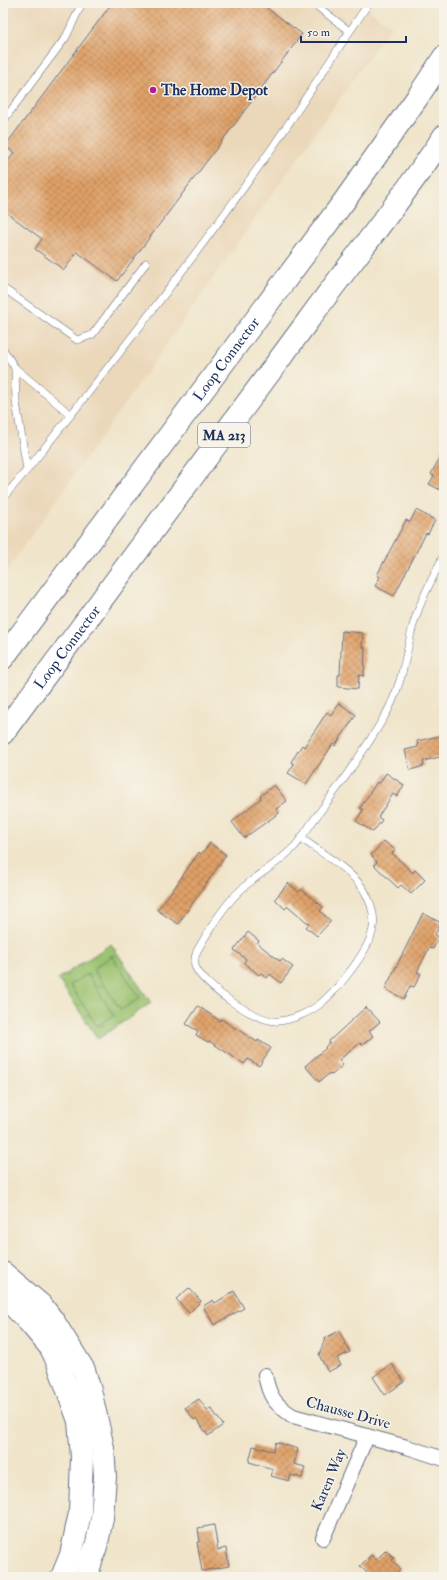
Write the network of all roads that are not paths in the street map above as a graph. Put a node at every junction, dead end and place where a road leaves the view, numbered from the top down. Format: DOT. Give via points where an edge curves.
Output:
graph roads {
  1 [pos="82,3"];
  2 [pos="313,3"];
  3 [pos="369,3"];
  4 [pos="349,31"];
  5 [pos="444,57"];
  6 [pos="3,121"];
  7 [pos="444,136"];
  8 [pos="146,263"];
  9 [pos="3,288"];
  10 [pos="3,349"];
  11 [pos="15,368"];
  12 [pos="71,415"];
  13 [pos="27,470"];
  14 [pos="3,498"];
  15 [pos="444,555"];
  16 [pos="29,622"];
  17 [pos="3,650"];
  18 [pos="3,658"];
  19 [pos="3,733"];
  20 [pos="301,838"];
  21 [pos="3,1273"];
  22 [pos="3,1295"];
  23 [pos="265,1374"];
  24 [pos="367,1436"];
  25 [pos="444,1459"];
  26 [pos="323,1538"];
  27 [pos="62,1577"];
  28 [pos="86,1577"];
  1 -- 6 [label="lane" via="66,37"];
  2 -- 4 [label="lane"];
  3 -- 4 [label="lane"];
  4 -- 12 [label="lane" via="317,83 266,156 174,283"];
  5 -- 16 [label="highway, Loop Connector / MA 213" via="345,200"];
  7 -- 19 [label="highway, Loop Connector / MA 213" via="423,168"];
  8 -- 9 [label="lane" via="92,335 77,340"];
  10 -- 11 [label="lane"];
  11 -- 12 [label="lane"];
  11 -- 13 [label="lane" via="16,402"];
  12 -- 13 [label="lane"];
  13 -- 14 [label="lane"];
  15 -- 20 [label="lane" via="415,622 396,690 387,712"];
  16 -- 17 [label="highway"];
  16 -- 18 [label="highway, Loop Connector / MA 213"];
  20 -- 20 [label="lane" via="284,857 231,899 194,959 199,973 208,984 246,1010 277,1022 295,1017 320,1004 360,959 369,944 374,927 368,897 359,883"];
  21 -- 28 [label="highway" via="42,1306 54,1322 84,1370 91,1394 103,1448 105,1476 102,1518"];
  22 -- 27 [label="highway" via="50,1348 79,1421 82,1457 80,1512 71,1555"];
  23 -- 24 [label="street, Chausse Drive" via="267,1388 274,1401 293,1416"];
  24 -- 25 [label="street, Chausse Drive"];
  24 -- 26 [label="street, Karen Way"];
}
